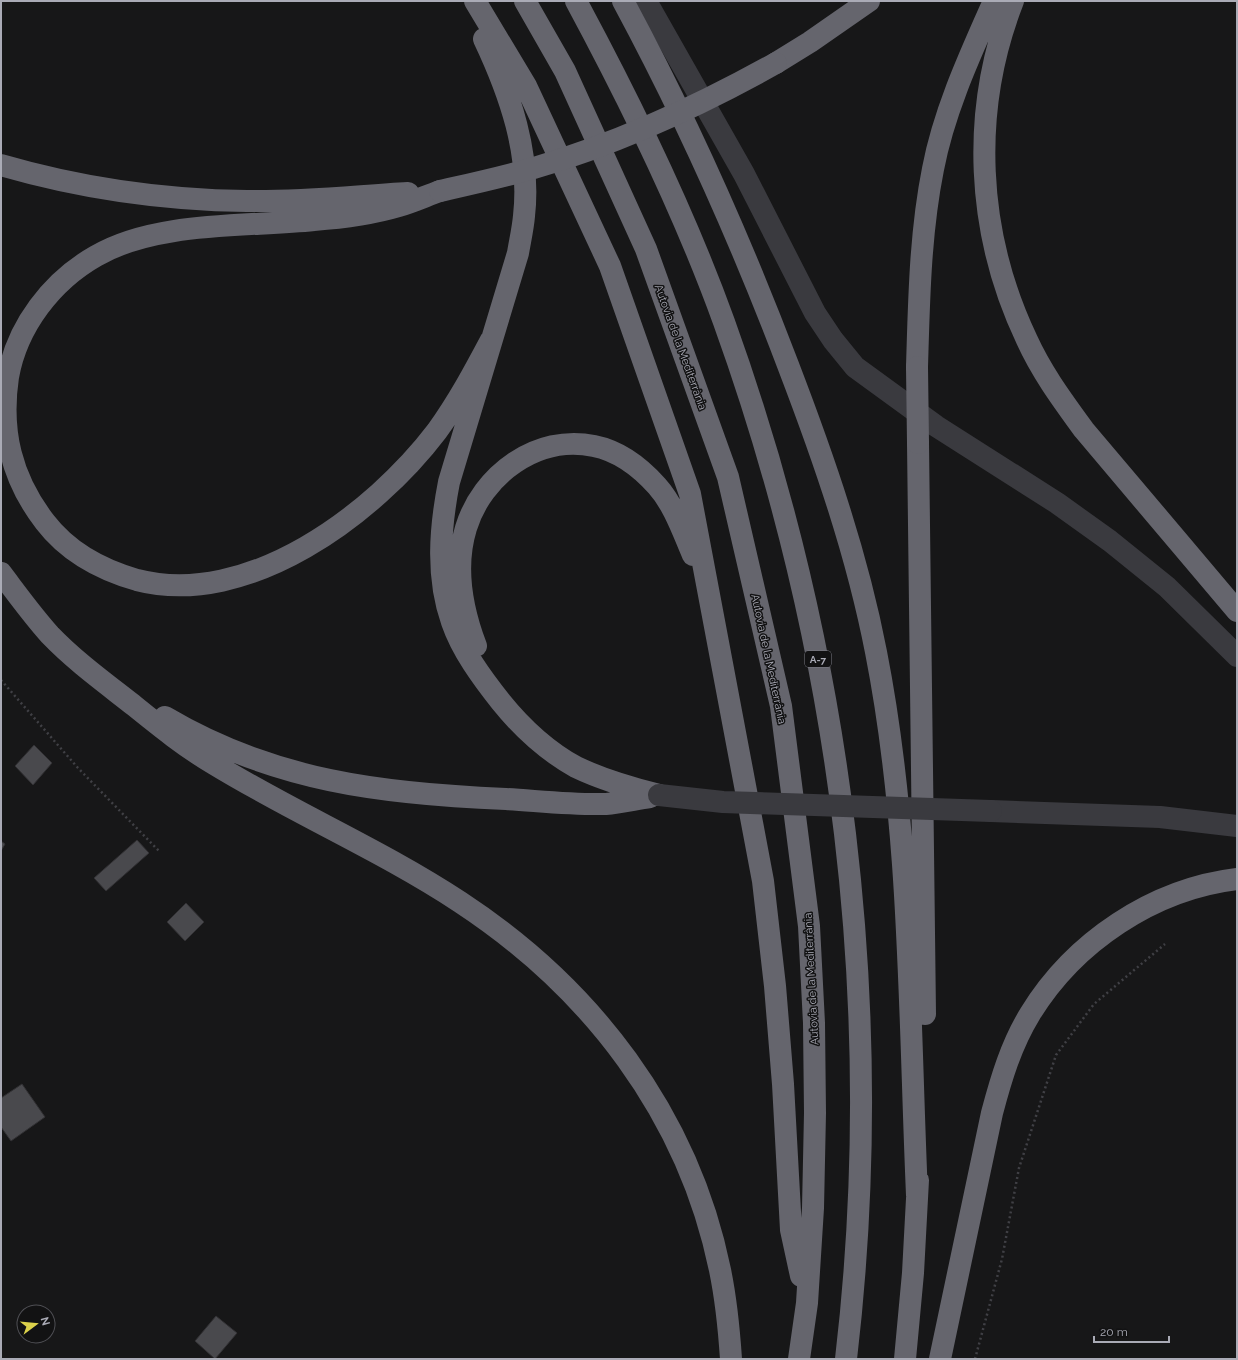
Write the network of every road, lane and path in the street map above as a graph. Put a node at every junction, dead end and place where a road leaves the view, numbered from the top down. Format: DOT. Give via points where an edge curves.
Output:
graph roads {
  1 [pos="467,1"];
  2 [pos="475,1"];
  3 [pos="525,1"];
  4 [pos="576,1"];
  5 [pos="623,1"];
  6 [pos="646,1"];
  7 [pos="869,1"];
  8 [pos="994,1"];
  9 [pos="1013,1"];
  10 [pos="1,165"];
  11 [pos="440,191"];
  12 [pos="491,340"];
  13 [pos="1,573"];
  14 [pos="707,590"];
  15 [pos="1237,611"];
  16 [pos="1237,656"];
  17 [pos="80,663"];
  18 [pos="1,680"];
  19 [pos="494,694"];
  20 [pos="659,795"];
  21 [pos="1237,826"];
  22 [pos="160,852"];
  23 [pos="1237,879"];
  24 [pos="1164,944"];
  25 [pos="917,1195"];
  26 [pos="807,1302"];
  27 [pos="851,1311"];
  28 [pos="731,1359"];
  29 [pos="799,1359"];
  30 [pos="846,1359"];
  31 [pos="849,1359"];
  32 [pos="905,1359"];
  33 [pos="940,1359"];
  34 [pos="975,1359"];
  1 -- 12 [label="highway" via="508,93 520,135 525,182 524,215 518,253"];
  2 -- 14 [label="highway" via="526,86 610,266 690,494"];
  3 -- 26 [label="highway, Autovia de la Mediterrània" via="565,71 648,256 728,477 781,706 810,926 815,1113"];
  4 -- 27 [label="highway, A-7" via="622,86 652,150 724,321 779,497 802,585 821,676 848,857 856,947 861,1131"];
  5 -- 25 [label="highway" via="686,124 765,305 831,484 863,592 888,718 897,794 910,997"];
  6 -- 16 [label="street" via="744,174 815,313 855,367 936,426 1057,502 1110,541 1167,587"];
  7 -- 11 [label="highway, bridge" via="776,63 696,105 607,143 534,168"];
  8 -- 25 [label="highway, bridge" via="967,61 933,168 921,260 917,367 925,1084"];
  9 -- 15 [label="highway" via="992,65 984,139 984,178 989,220 1011,302 1043,372 1062,400 1084,430"];
  10 -- 11 [label="highway" via="97,186 218,200 317,199"];
  11 -- 12 [label="highway" via="400,206 346,216 157,233 98,254 65,278 37,309 23,332 10,366 5,405 5,427 15,471 25,492 51,530 87,559 105,568 148,583 169,586 215,583 237,577 313,542 335,528 399,475 436,433 468,384"];
  12 -- 19 [label="highway" via="449,482 441,544 443,577 452,622 461,643"];
  13 -- 17 [label="highway" via="51,635"];
  14 -- 19 [label="highway" via="671,507 658,487 626,459 594,446 574,444 554,446 515,462 485,489 474,507 461,551 460,576 468,626"];
  14 -- 26 [label="highway" via="764,881 775,986 791,1230"];
  17 -- 20 [label="highway" via="170,720 213,741 258,761 323,779 406,793 458,797 606,804"];
  17 -- 28 [label="highway" via="158,726 212,764 424,879 461,902 536,958 573,994 629,1061 675,1138 693,1179 718,1261"];
  18 -- 22 [label="path" via="78,768"];
  19 -- 20 [label="highway" via="536,739 575,766 598,777"];
  20 -- 21 [label="street, bridge" via="723,802 1160,817"];
  23 -- 33 [label="highway" via="1194,888 1130,915 1076,957 1052,983 1030,1015 1013,1047 992,1113"];
  24 -- 34 [label="path" via="1094,1004 1056,1055 1019,1168 1002,1259"];
  25 -- 32 [label="highway"];
  26 -- 29 [label="highway, Autovia de la Mediterrània"];
  27 -- 30 [label="highway, A-7"];
  27 -- 31 [label="highway"];
}
